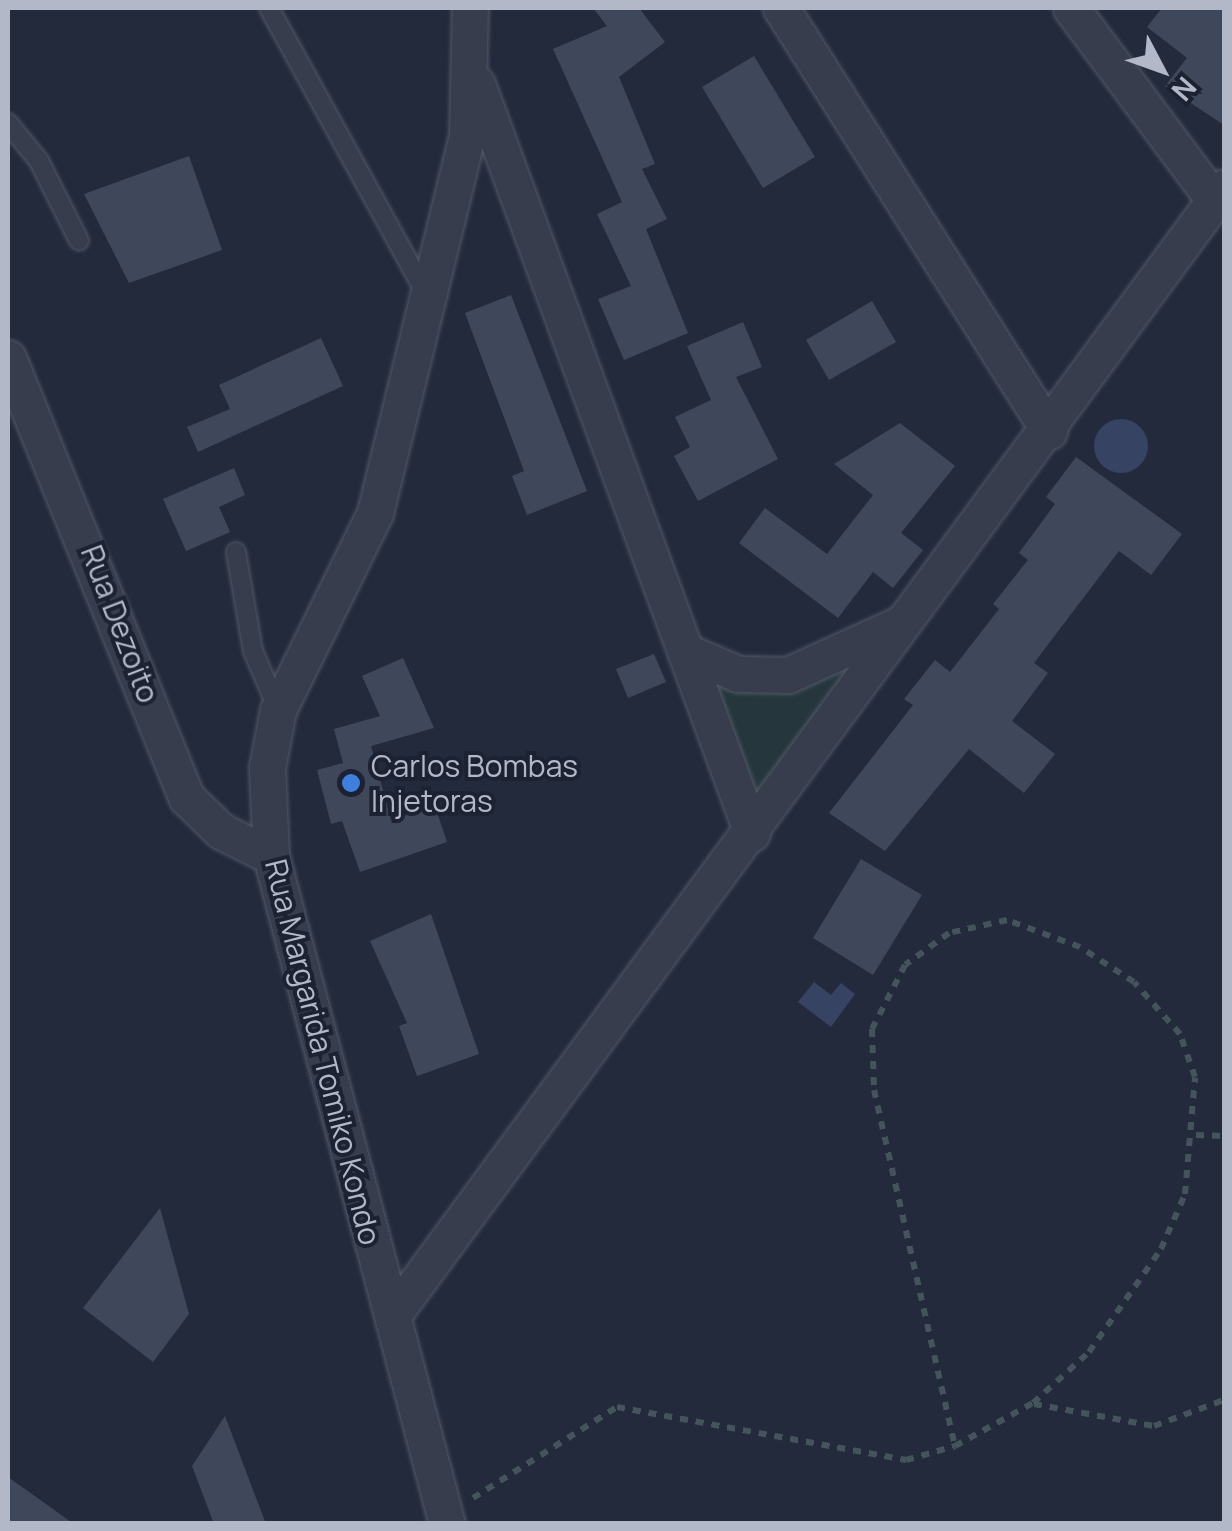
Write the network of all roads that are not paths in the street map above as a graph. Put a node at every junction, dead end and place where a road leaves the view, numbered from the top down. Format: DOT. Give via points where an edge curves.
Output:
graph roads {
  1 [pos="269,8"];
  2 [pos="470,8"];
  3 [pos="781,8"];
  4 [pos="1071,8"];
  5 [pos="475,79"];
  6 [pos="8,124"];
  7 [pos="1220,194"];
  8 [pos="79,241"];
  9 [pos="431,304"];
  10 [pos="8,358"];
  11 [pos="1049,431"];
  12 [pos="236,552"];
  13 [pos="910,619"];
  14 [pos="685,651"];
  15 [pos="278,710"];
  16 [pos="752,833"];
  17 [pos="270,856"];
  18 [pos="392,1316"];
  19 [pos="446,1520"];
  1 -- 9 [label="lane"];
  2 -- 5 [label="street, Rua Margarida Tomiko Kondo"];
  3 -- 11 [label="street"];
  4 -- 7 [label="street"];
  5 -- 9 [label="street, Rua Margarida Tomiko Kondo"];
  5 -- 14 [label="street"];
  6 -- 8 [label="lane" via="39,161"];
  7 -- 11 [label="street"];
  9 -- 15 [label="street, Rua Margarida Tomiko Kondo" via="363,545"];
  10 -- 17 [label="street, Rua Dezoito" via="187,798 221,831"];
  11 -- 13 [label="street"];
  12 -- 15 [label="lane" via="253,651"];
  13 -- 14 [label="street" via="788,675 738,674"];
  13 -- 16 [label="street"];
  14 -- 16 [label="street"];
  15 -- 17 [label="street, Rua Margarida Tomiko Kondo" via="267,768"];
  16 -- 18 [label="street"];
  17 -- 18 [label="street, Rua Margarida Tomiko Kondo"];
  18 -- 19 [label="street, Rua Margarida Tomiko Kondo"];
}
